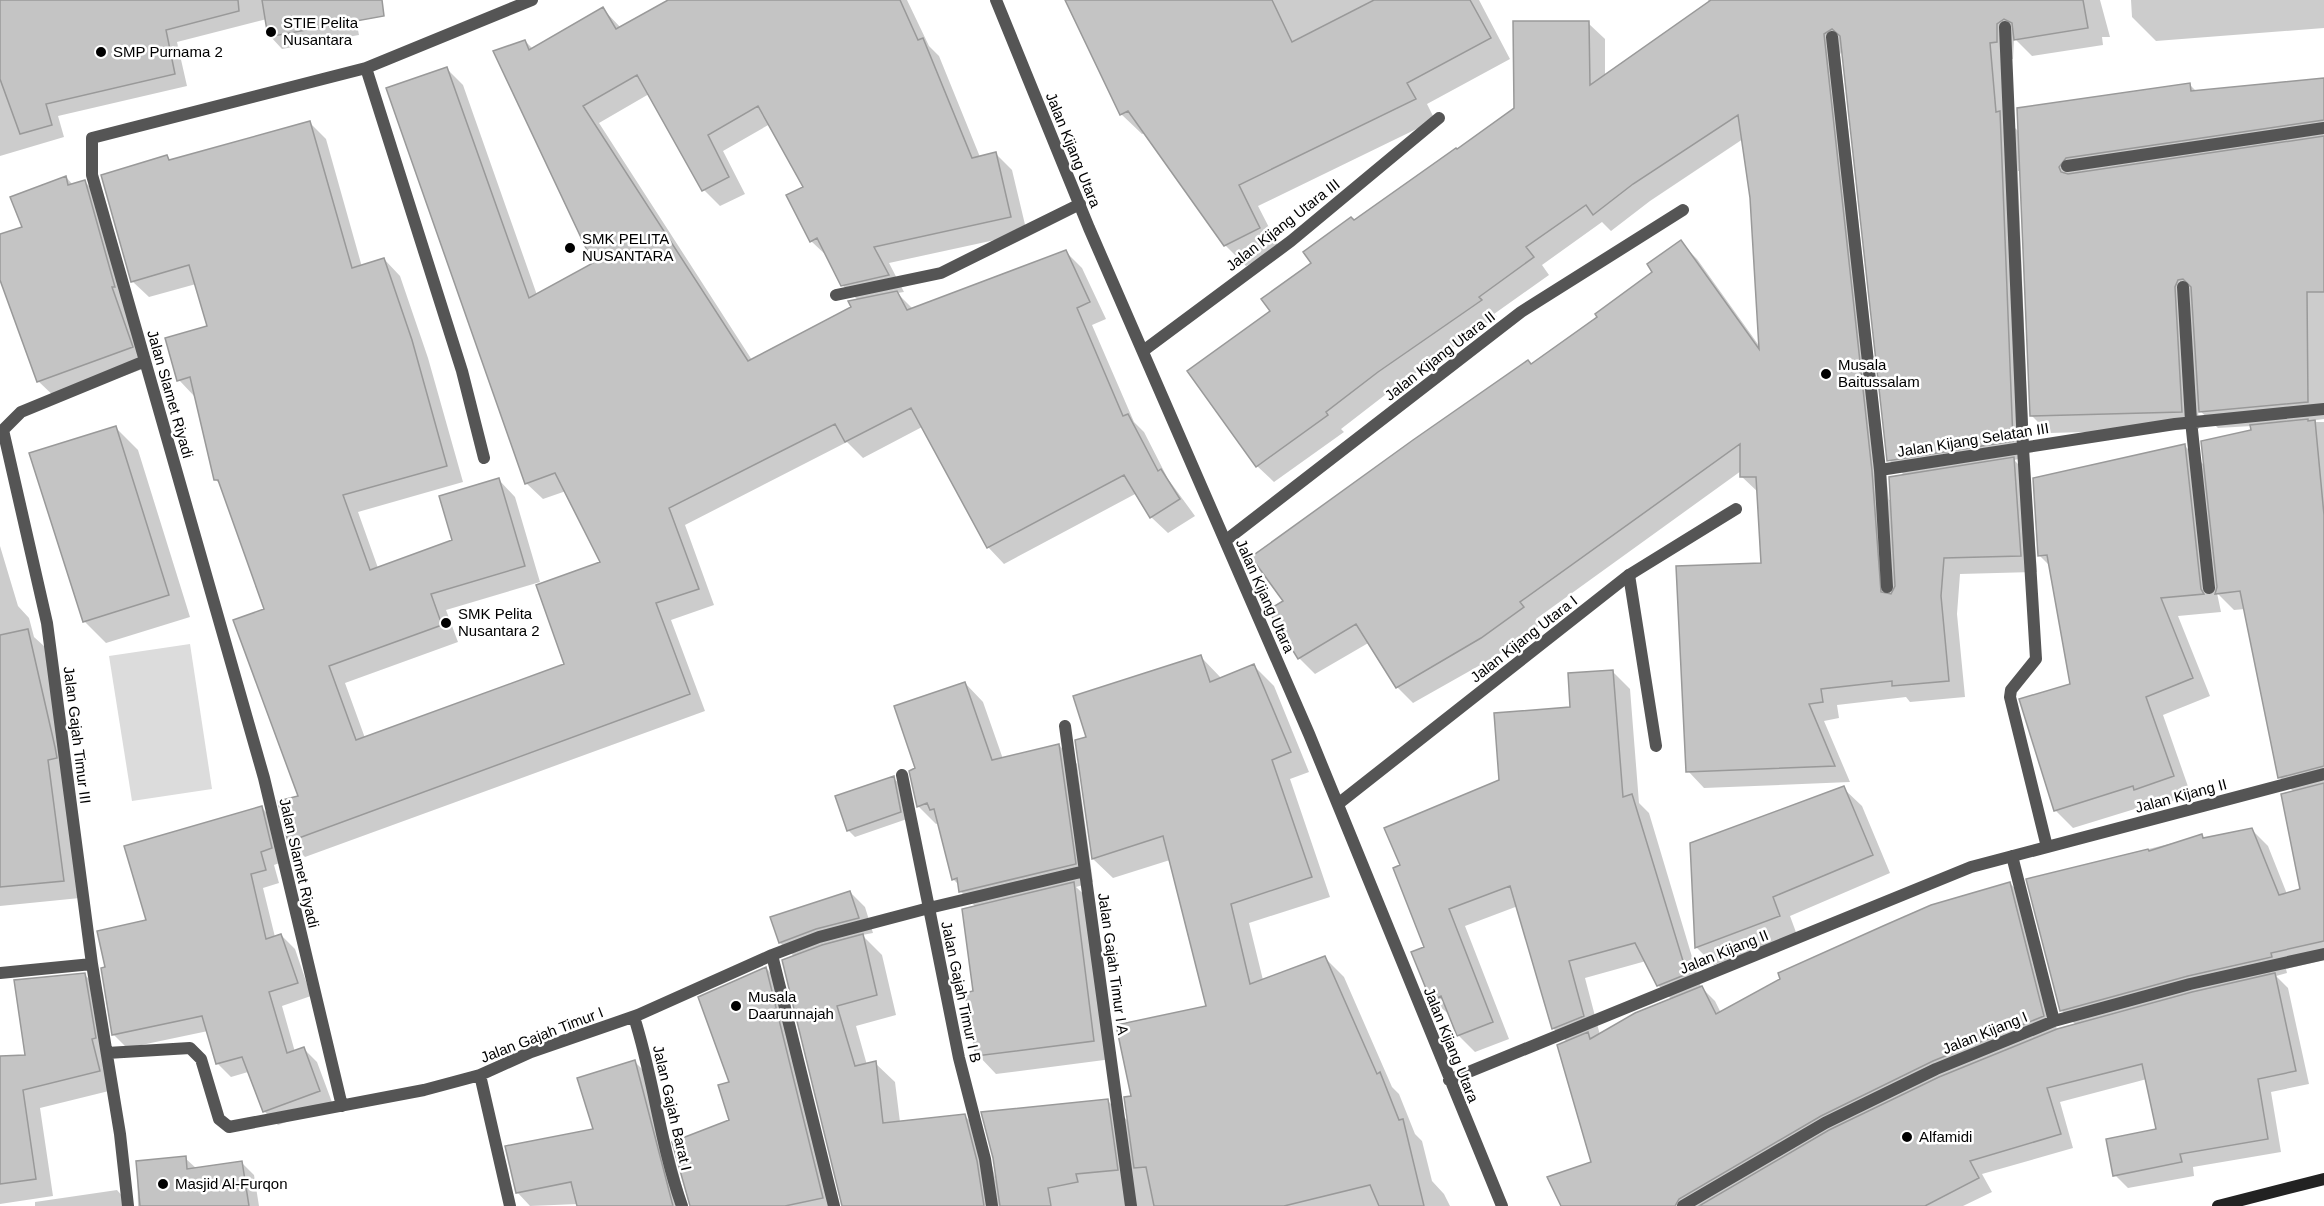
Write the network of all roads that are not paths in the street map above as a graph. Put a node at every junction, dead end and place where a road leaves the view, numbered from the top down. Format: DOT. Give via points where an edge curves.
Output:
graph roads {
  1 [pos="532,0"];
  2 [pos="996,0"];
  3 [pos="2005,27"];
  4 [pos="1832,37"];
  5 [pos="366,68"];
  6 [pos="1439,118"];
  7 [pos="2324,128"];
  8 [pos="2067,166"];
  9 [pos="1080,204"];
  10 [pos="1683,210"];
  11 [pos="2183,287"];
  12 [pos="836,295"];
  13 [pos="1143,351"];
  14 [pos="145,361"];
  15 [pos="2324,408"];
  16 [pos="2191,422"];
  17 [pos="2023,448"];
  18 [pos="484,458"];
  19 [pos="1880,470"];
  20 [pos="1736,509"];
  21 [pos="1225,541"];
  22 [pos="1629,575"];
  23 [pos="1887,587"];
  24 [pos="2209,588"];
  25 [pos="1065,726"];
  26 [pos="1656,746"];
  27 [pos="2324,774"];
  28 [pos="902,775"];
  29 [pos="1338,804"];
  30 [pos="2047,847"];
  31 [pos="2012,856"];
  32 [pos="1085,871"];
  33 [pos="929,908"];
  34 [pos="2324,954"];
  35 [pos="772,955"];
  36 [pos="92,964"];
  37 [pos="0,973"];
  38 [pos="634,1017"];
  39 [pos="2054,1021"];
  40 [pos="107,1053"];
  41 [pos="480,1075"];
  42 [pos="1449,1080"];
  43 [pos="342,1106"];
  44 [pos="2324,1179"];
  45 [pos="2245,1202"];
  46 [pos="128,1206"];
  47 [pos="510,1206"];
  48 [pos="682,1206"];
  49 [pos="834,1206"];
  50 [pos="992,1206"];
  51 [pos="1131,1206"];
  52 [pos="1502,1206"];
  53 [pos="1683,1206"];
  54 [pos="2218,1206"];
  1 -- 5 [label="street, Jalan Slamet Riyadi"];
  2 -- 9 [label="street, Jalan Kijang Utara"];
  3 -- 17 [label="street"];
  4 -- 19 [label="street, Jalan Kijang Selatan III"];
  5 -- 14 [label="street, Jalan Slamet Riyadi" via="92,138 92,175"];
  5 -- 18 [label="street" via="462,371"];
  6 -- 13 [label="street, Jalan Kijang Utara III" via="1291,241"];
  7 -- 8 [label="street"];
  9 -- 12 [label="street" via="941,273"];
  9 -- 13 [label="street, Jalan Kijang Utara"];
  10 -- 21 [label="street, Jalan Kijang Utara II" via="1521,312"];
  11 -- 16 [label="street"];
  13 -- 21 [label="street, Jalan Kijang Utara"];
  14 -- 36 [label="street, Jalan Gajah Timur III" via="21,412 3,430 47,623"];
  14 -- 43 [label="street, Jalan Slamet Riyadi" via="264,778"];
  15 -- 16 [label="street, Jalan Kijang Selatan III"];
  16 -- 17 [label="street, Jalan Kijang Selatan III"];
  16 -- 24 [label="street"];
  17 -- 19 [label="street, Jalan Kijang Selatan III"];
  17 -- 30 [label="street" via="2036,659 2011,690 2010,697"];
  19 -- 23 [label="street"];
  20 -- 22 [label="street, Jalan Kijang Utara I"];
  21 -- 29 [label="street, Jalan Kijang Utara"];
  22 -- 26 [label="street"];
  22 -- 29 [label="street, Jalan Kijang Utara I"];
  25 -- 32 [label="street, Jalan Gajah Timur I A"];
  27 -- 30 [label="street, Jalan Kijang II"];
  28 -- 33 [label="street"];
  29 -- 42 [label="street, Jalan Kijang Utara"];
  30 -- 31 [label="street, Jalan Kijang II"];
  31 -- 39 [label="street"];
  31 -- 42 [label="street, Jalan Kijang II" via="1971,867"];
  32 -- 33 [label="street"];
  32 -- 51 [label="street, Jalan Gajah Timur I A"];
  33 -- 35 [label="street, Jalan Gajah Timur I B" via="819,937"];
  33 -- 50 [label="street, Jalan Gajah Timur I B"];
  34 -- 39 [label="street, Jalan Kijang I" via="2190,984"];
  35 -- 38 [label="street, Jalan Gajah Timur I"];
  35 -- 49 [label="street"];
  36 -- 37 [label="street"];
  36 -- 40 [label="street, Jalan Gajah Timur III"];
  38 -- 41 [label="street, Jalan Gajah Timur I" via="531,1052"];
  38 -- 48 [label="street, Jalan Gajah Barat I" via="668,1168"];
  39 -- 53 [label="street, Jalan Kijang I" via="1936,1069 1825,1123"];
  40 -- 43 [label="street, Jalan Gajah Timur I" via="190,1048 201,1059 219,1119 229,1127"];
  40 -- 46 [label="street, Jalan Gajah Timur III"];
  41 -- 43 [label="street, Jalan Gajah Timur I"];
  41 -- 47 [label="street"];
  42 -- 52 [label="street, Jalan Kijang Utara"];
  44 -- 45 [label="main road"];
  45 -- 54 [label="main road"];
}
